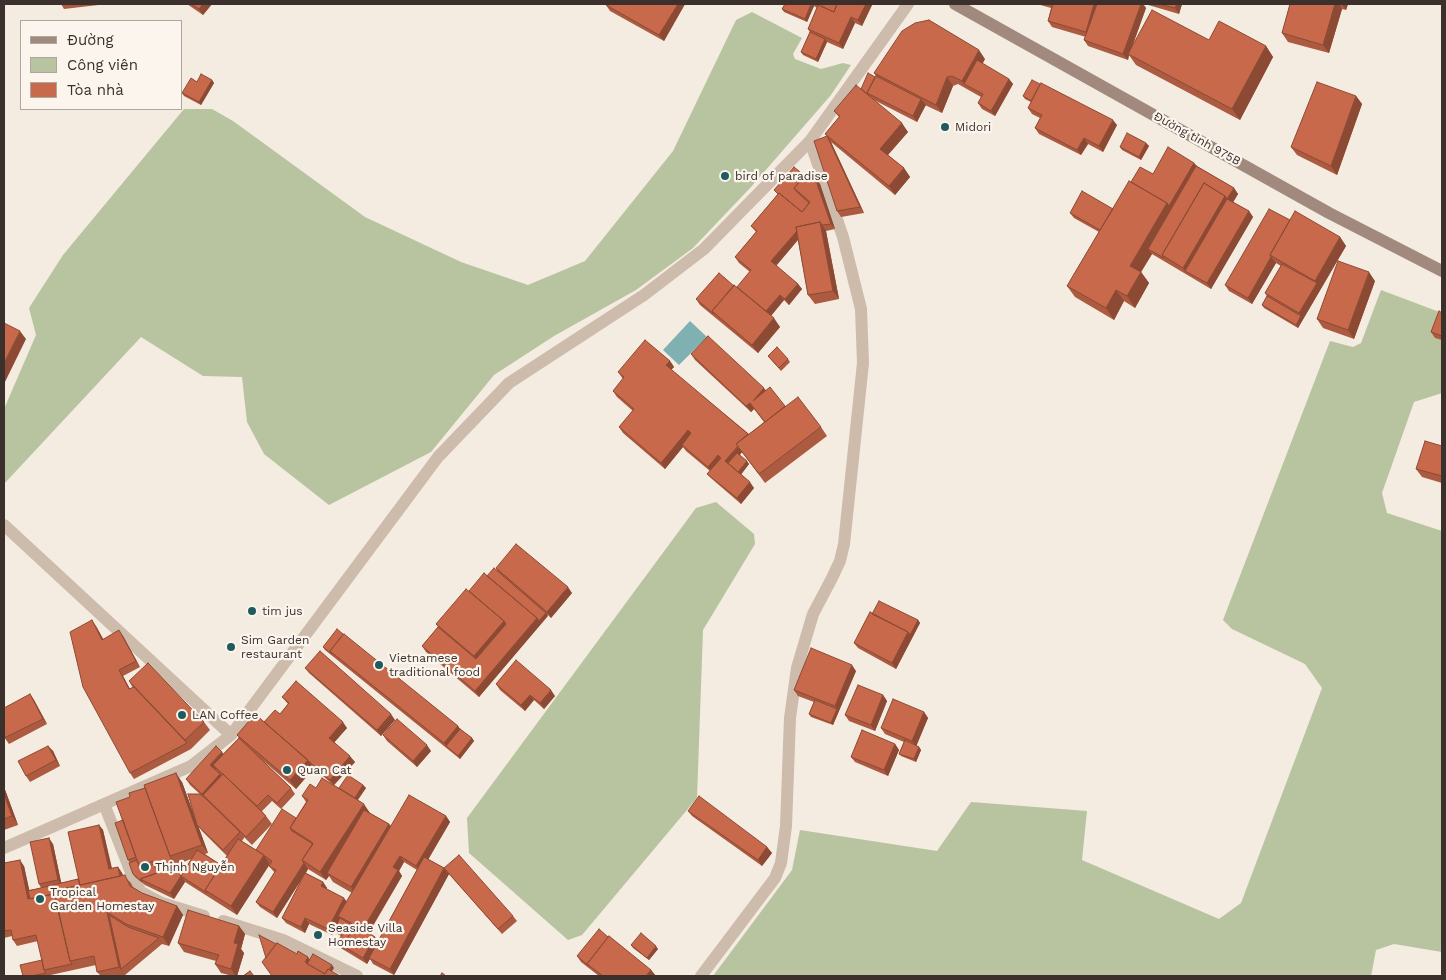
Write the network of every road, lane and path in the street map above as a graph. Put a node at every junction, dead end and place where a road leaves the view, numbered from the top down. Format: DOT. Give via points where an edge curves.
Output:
graph roads {
  1 [pos="908,4"];
  2 [pos="955,4"];
  3 [pos="810,141"];
  4 [pos="1442,271"];
  5 [pos="4,525"];
  6 [pos="231,736"];
  7 [pos="104,804"];
  8 [pos="4,848"];
  9 [pos="357,976"];
  10 [pos="701,976"];
  1 -- 3 [label="street"];
  2 -- 4 [label="main road, Đường tỉnh 975B" via="1330,213"];
  3 -- 6 [label="street" via="704,249 644,296 509,383 438,457"];
  3 -- 10 [label="street" via="843,237 861,309 863,363 844,544 840,561 814,614 797,668 790,718 786,826 781,863 775,878"];
  5 -- 6 [label="street"];
  6 -- 7 [label="street" via="191,766"];
  7 -- 8 [label="street"];
  7 -- 9 [label="street" via="134,880 142,892 162,903 283,940"];
}
